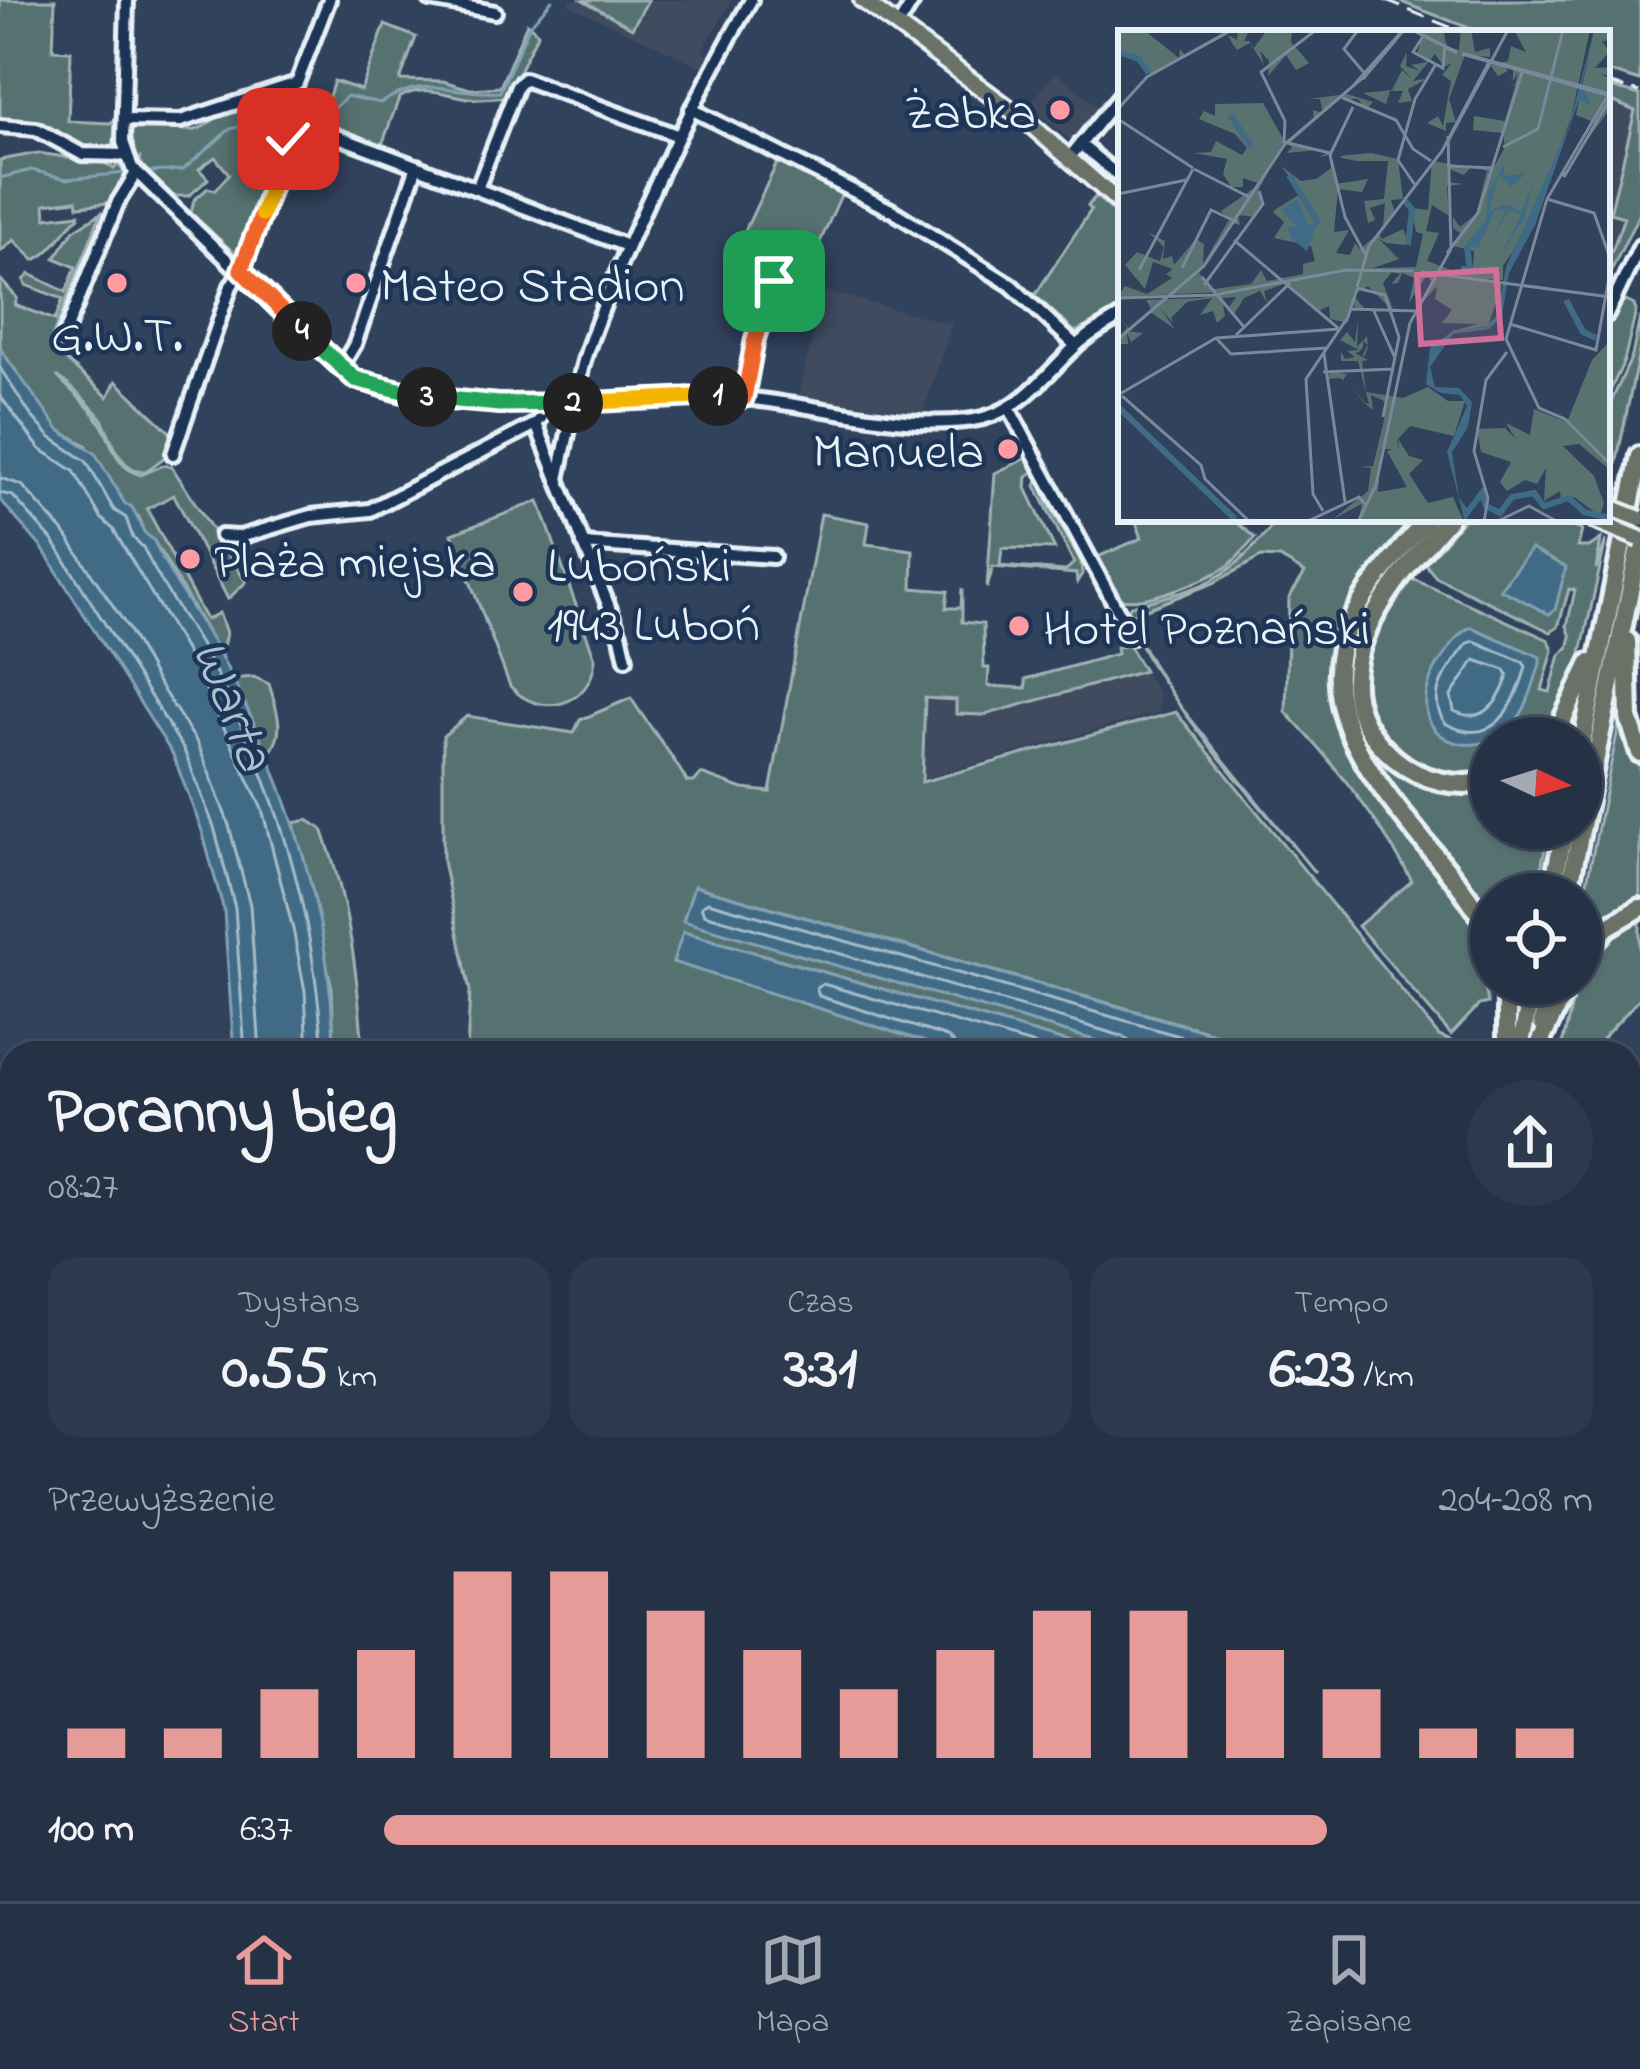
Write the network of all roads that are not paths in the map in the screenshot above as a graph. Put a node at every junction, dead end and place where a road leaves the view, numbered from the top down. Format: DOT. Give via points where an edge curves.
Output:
graph roads {
  1 [pos="127,0"];
  2 [pos="329,0"];
  3 [pos="430,0"];
  4 [pos="751,0"];
  5 [pos="862,0"];
  6 [pos="914,0"];
  7 [pos="495,12"];
  8 [pos="898,26"];
  9 [pos="1118,98"];
  10 [pos="691,109"];
  11 [pos="124,120"];
  12 [pos="0,127"];
  13 [pos="676,135"];
  14 [pos="1080,144"];
  15 [pos="125,155"];
  16 [pos="1070,157"];
  17 [pos="417,166"];
  18 [pos="136,173"];
  19 [pos="1118,176"];
  20 [pos="477,188"];
  21 [pos="1118,201"];
  22 [pos="627,246"];
  23 [pos="1640,246"];
  24 [pos="241,270"];
  25 [pos="1625,277"];
  26 [pos="774,281"];
  27 [pos="1610,294"];
  28 [pos="1610,310"];
  29 [pos="1118,318"];
  30 [pos="64,336"];
  31 [pos="1076,346"];
  32 [pos="340,369"];
  33 [pos="744,398"];
  34 [pos="578,402"];
  35 [pos="544,405"];
  36 [pos="1009,408"];
  37 [pos="572,415"];
  38 [pos="536,424"];
  39 [pos="173,454"];
  40 [pos="1640,456"];
  41 [pos="557,482"];
  42 [pos="1610,507"];
  43 [pos="1640,519"];
  44 [pos="1425,522"];
  45 [pos="1446,522"];
  46 [pos="1598,522"];
  47 [pos="221,536"];
  48 [pos="1640,540"];
  49 [pos="586,544"];
  50 [pos="773,557"];
  51 [pos="1626,610"];
  52 [pos="1605,629"];
  53 [pos="1132,637"];
  54 [pos="626,659"];
  55 [pos="1564,717"];
  56 [pos="1587,717"];
  57 [pos="1640,753"];
  58 [pos="1470,781"];
  59 [pos="1572,873"];
  60 [pos="1470,899"];
  61 [pos="1640,908"];
  62 [pos="1602,933"];
  63 [pos="1507,1005"];
  64 [pos="1532,1005"];
  65 [pos="1544,1005"];
  66 [pos="1557,1005"];
  67 [pos="1507,1041"];
  68 [pos="1531,1041"];
  69 [pos="1534,1041"];
  70 [pos="1537,1041"];
  1 -- 11 [label="street"];
  2 -- 11 [label="street" via="294,85 188,120"];
  3 -- 7 [label="street"];
  4 -- 10 [label="street"];
  5 -- 8 [label="main road"];
  6 -- 8 [label="street"];
  8 -- 16 [label="main road"];
  9 -- 14 [label="street"];
  10 -- 13 [label="street"];
  10 -- 31 [label="street" via="872,198 1022,294"];
  11 -- 15 [label="street"];
  12 -- 15 [label="street" via="36,129 89,155"];
  13 -- 20 [label="street" via="524,79"];
  13 -- 22 [label="street"];
  14 -- 16 [label="street"];
  14 -- 19 [label="street"];
  15 -- 18 [label="street"];
  16 -- 21 [label="main road"];
  17 -- 20 [label="street"];
  17 -- 24 [label="street" via="317,130 294,131"];
  17 -- 32 [label="street"];
  18 -- 24 [label="street"];
  18 -- 30 [label="street"];
  20 -- 22 [label="street"];
  22 -- 34 [label="street"];
  23 -- 25 [label="street"];
  24 -- 32 [label="street"];
  24 -- 39 [label="street"];
  25 -- 27 [label="street"];
  25 -- 28 [label="street"];
  26 -- 33 [label="street"];
  29 -- 31 [label="street"];
  31 -- 36 [label="street"];
  32 -- 35 [label="street" via="423,396"];
  33 -- 34 [label="street"];
  33 -- 36 [label="street" via="934,422"];
  34 -- 35 [label="street"];
  35 -- 38 [label="street"];
  36 -- 53 [label="street"];
  37 -- 41 [label="street"];
  38 -- 41 [label="street"];
  38 -- 47 [label="street" via="370,510"];
  40 -- 52 [label="highway"];
  41 -- 49 [label="street"];
  42 -- 43 [label="main road, bridge"];
  44 -- 60 [label="highway" via="1348,625 1338,701 1363,758"];
  45 -- 58 [label="highway" via="1376,608 1359,646 1357,690 1372,733 1404,766"];
  46 -- 48 [label="main road, bridge"];
  48 -- 51 [label="highway"];
  49 -- 50 [label="street"];
  49 -- 54 [label="street"];
  51 -- 57 [label="highway" via="1629,718"];
  51 -- 59 [label="highway"];
  52 -- 55 [label="highway"];
  52 -- 56 [label="highway"];
  61 -- 62 [label="highway"];
  63 -- 67 [label="highway"];
  64 -- 68 [label="highway"];
  65 -- 69 [label="highway"];
  66 -- 70 [label="highway"];
}
